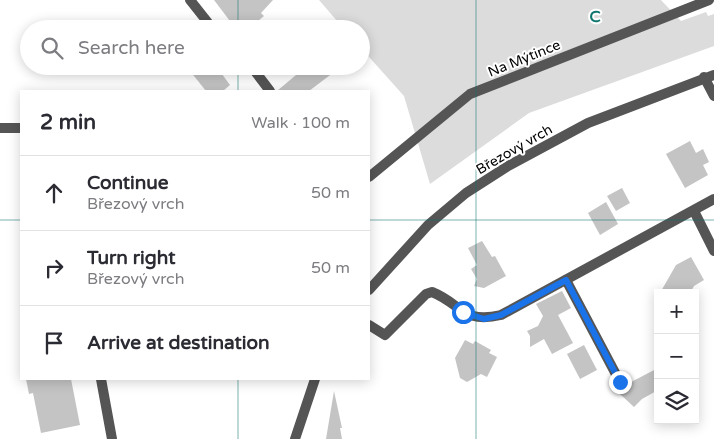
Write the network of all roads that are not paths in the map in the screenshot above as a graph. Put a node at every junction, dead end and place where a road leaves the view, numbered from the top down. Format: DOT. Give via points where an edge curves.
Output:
graph roads {
  1 [pos="190,0"];
  2 [pos="710,0"];
  3 [pos="205,20"];
  4 [pos="258,75"];
  5 [pos="709,76"];
  6 [pos="269,90"];
  7 [pos="714,96"];
  8 [pos="0,128"];
  9 [pos="20,128"];
  10 [pos="370,176"];
  11 [pos="714,199"];
  12 [pos="694,211"];
  13 [pos="714,251"];
  14 [pos="566,280"];
  15 [pos="370,289"];
  16 [pos="370,326"];
  17 [pos="101,380"];
  18 [pos="315,380"];
  19 [pos="620,382"];
  20 [pos="112,439"];
  21 [pos="295,439"];
  1 -- 3 [label="street"];
  2 -- 10 [label="street, Na Mýtince" via="470,94"];
  4 -- 6 [label="street"];
  5 -- 7 [label="street, Březový vrch"];
  5 -- 15 [label="street, Březový vrch" via="588,123 508,166 428,225"];
  8 -- 9 [label="street"];
  11 -- 12 [label="street"];
  12 -- 13 [label="street"];
  12 -- 14 [label="street"];
  14 -- 16 [label="street" via="493,317 472,316 432,292 426,294 385,335"];
  14 -- 19 [label="street"];
  17 -- 20 [label="street"];
  18 -- 21 [label="street"];
}
